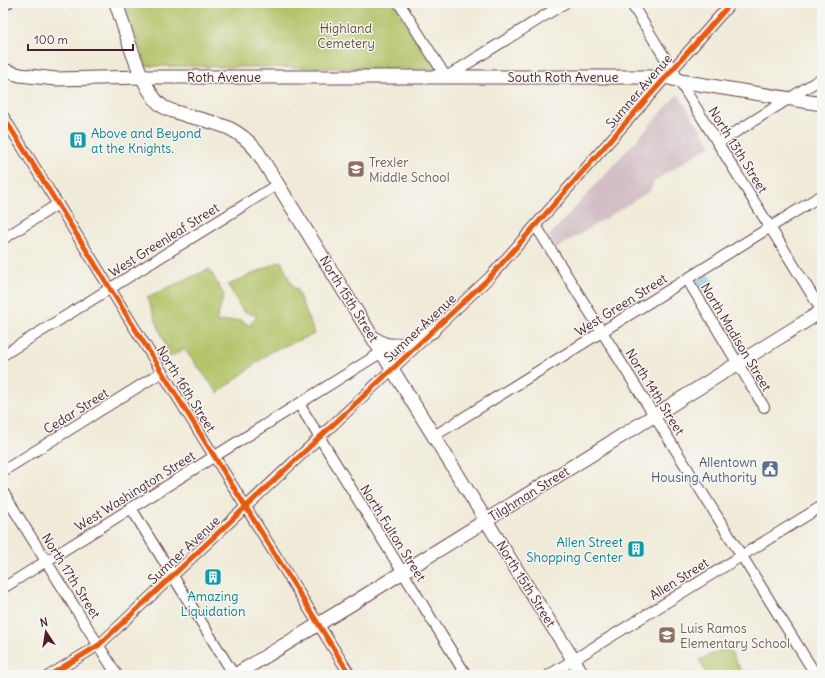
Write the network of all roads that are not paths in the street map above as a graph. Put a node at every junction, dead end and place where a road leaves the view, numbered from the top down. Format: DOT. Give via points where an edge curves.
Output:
graph roads {
  1 [pos="8,3"];
  2 [pos="116,3"];
  3 [pos="399,3"];
  4 [pos="566,3"];
  5 [pos="631,3"];
  6 [pos="731,3"];
  7 [pos="3,6"];
  8 [pos="3,70"];
  9 [pos="669,74"];
  10 [pos="143,77"];
  11 [pos="446,77"];
  12 [pos="822,78"];
  13 [pos="680,81"];
  14 [pos="789,99"];
  15 [pos="822,104"];
  16 [pos="4,120"];
  17 [pos="718,143"];
  18 [pos="278,184"];
  19 [pos="822,196"];
  20 [pos="58,204"];
  21 [pos="536,226"];
  22 [pos="770,228"];
  23 [pos="3,239"];
  24 [pos="686,279"];
  25 [pos="110,288"];
  26 [pos="822,311"];
  27 [pos="434,331"];
  28 [pos="602,332"];
  29 [pos="373,337"];
  30 [pos="382,352"];
  31 [pos="3,355"];
  32 [pos="738,364"];
  33 [pos="392,369"];
  34 [pos="162,372"];
  35 [pos="299,404"];
  36 [pos="764,407"];
  37 [pos="654,415"];
  38 [pos="434,436"];
  39 [pos="319,437"];
  40 [pos="215,456"];
  41 [pos="3,472"];
  42 [pos="3,492"];
  43 [pos="822,506"];
  44 [pos="246,507"];
  45 [pos="131,508"];
  46 [pos="486,520"];
  47 [pos="741,556"];
  48 [pos="46,561"];
  49 [pos="402,572"];
  50 [pos="172,575"];
  51 [pos="3,588"];
  52 [pos="318,624"];
  53 [pos="99,645"];
  54 [pos="574,659"];
  55 [pos="50,675"];
  56 [pos="117,675"];
  57 [pos="234,675"];
  58 [pos="350,675"];
  59 [pos="466,675"];
  60 [pos="549,675"];
  61 [pos="584,675"];
  62 [pos="816,675"];
  1 -- 7 [label="street"];
  2 -- 10 [label="main road, North 15th Street" via="137,67"];
  3 -- 11 [label="street"];
  4 -- 11 [label="street"];
  5 -- 9 [label="street"];
  6 -- 9 [label="street, Sumner Avenue"];
  8 -- 10 [label="main road, Roth Avenue" via="56,79"];
  9 -- 11 [label="main road, South Roth Avenue"];
  9 -- 13 [label="main road, South Roth Avenue"];
  9 -- 21 [label="street, Sumner Avenue"];
  10 -- 11 [label="main road, Roth Avenue"];
  10 -- 18 [label="main road, North 15th Street" via="152,95 162,106 225,125 243,136 257,151"];
  12 -- 14 [label="street"];
  13 -- 14 [label="main road, South Roth Avenue"];
  13 -- 17 [label="street, North 13th Street"];
  14 -- 15 [label="main road, South Roth Avenue"];
  14 -- 17 [label="street"];
  16 -- 20 [label="street, North 16th Street"];
  17 -- 22 [label="street, North 13th Street"];
  18 -- 25 [label="street, West Greenleaf Street"];
  18 -- 29 [label="main road, North 15th Street"];
  19 -- 22 [label="street, West Green Street"];
  20 -- 23 [label="street"];
  20 -- 25 [label="street, North 16th Street"];
  21 -- 27 [label="street, Sumner Avenue" via="490,277"];
  21 -- 28 [label="street, North 14th Street"];
  22 -- 24 [label="street, West Green Street"];
  22 -- 26 [label="street, North 13th Street"];
  24 -- 28 [label="street, West Green Street"];
  24 -- 32 [label="street, North Madison Street"];
  25 -- 31 [label="street, West Greenleaf Street"];
  25 -- 34 [label="street, North 16th Street"];
  26 -- 32 [label="main road, Tilghman Street"];
  27 -- 29 [label="main road" via="410,342 396,345 386,345"];
  27 -- 33 [label="street, Sumner Avenue"];
  28 -- 37 [label="street, North 14th Street"];
  28 -- 38 [label="street, West Green Street"];
  29 -- 30 [label="main road, North 15th Street"];
  30 -- 33 [label="main road, North 15th Street"];
  30 -- 35 [label="street, West Washington Street"];
  32 -- 36 [label="street, North Madison Street"];
  32 -- 37 [label="main road, Tilghman Street"];
  33 -- 38 [label="main road, North 15th Street"];
  33 -- 39 [label="street, Sumner Avenue"];
  34 -- 40 [label="street, North 16th Street"];
  34 -- 41 [label="street, Cedar Street"];
  35 -- 39 [label="street, North Fulton Street"];
  35 -- 40 [label="street, West Washington Street"];
  37 -- 46 [label="main road, Tilghman Street"];
  37 -- 47 [label="street, North 14th Street"];
  38 -- 46 [label="main road, North 15th Street"];
  39 -- 44 [label="street, Sumner Avenue"];
  39 -- 49 [label="street, North Fulton Street"];
  40 -- 44 [label="street, North 16th Street"];
  40 -- 45 [label="street, West Washington Street"];
  42 -- 48 [label="street, North 17th Street"];
  43 -- 47 [label="street, Allen Street"];
  44 -- 50 [label="street, Sumner Avenue"];
  44 -- 52 [label="street, North 16th Street"];
  45 -- 48 [label="street, West Washington Street"];
  45 -- 50 [label="street"];
  46 -- 49 [label="main road, Tilghman Street"];
  46 -- 54 [label="main road, North 15th Street"];
  47 -- 54 [label="street, Allen Street"];
  47 -- 62 [label="street, North 14th Street"];
  48 -- 51 [label="street, West Washington Street"];
  48 -- 53 [label="street, North 17th Street"];
  49 -- 52 [label="main road, Tilghman Street"];
  49 -- 59 [label="street, North Fulton Street"];
  50 -- 53 [label="street, Sumner Avenue"];
  50 -- 57 [label="street"];
  52 -- 57 [label="main road, Tilghman Street"];
  52 -- 58 [label="street, North 16th Street"];
  53 -- 55 [label="street, Sumner Avenue"];
  53 -- 56 [label="street, North 17th Street"];
  54 -- 60 [label="street, Allen Street"];
  54 -- 61 [label="main road, North 15th Street"];
}
